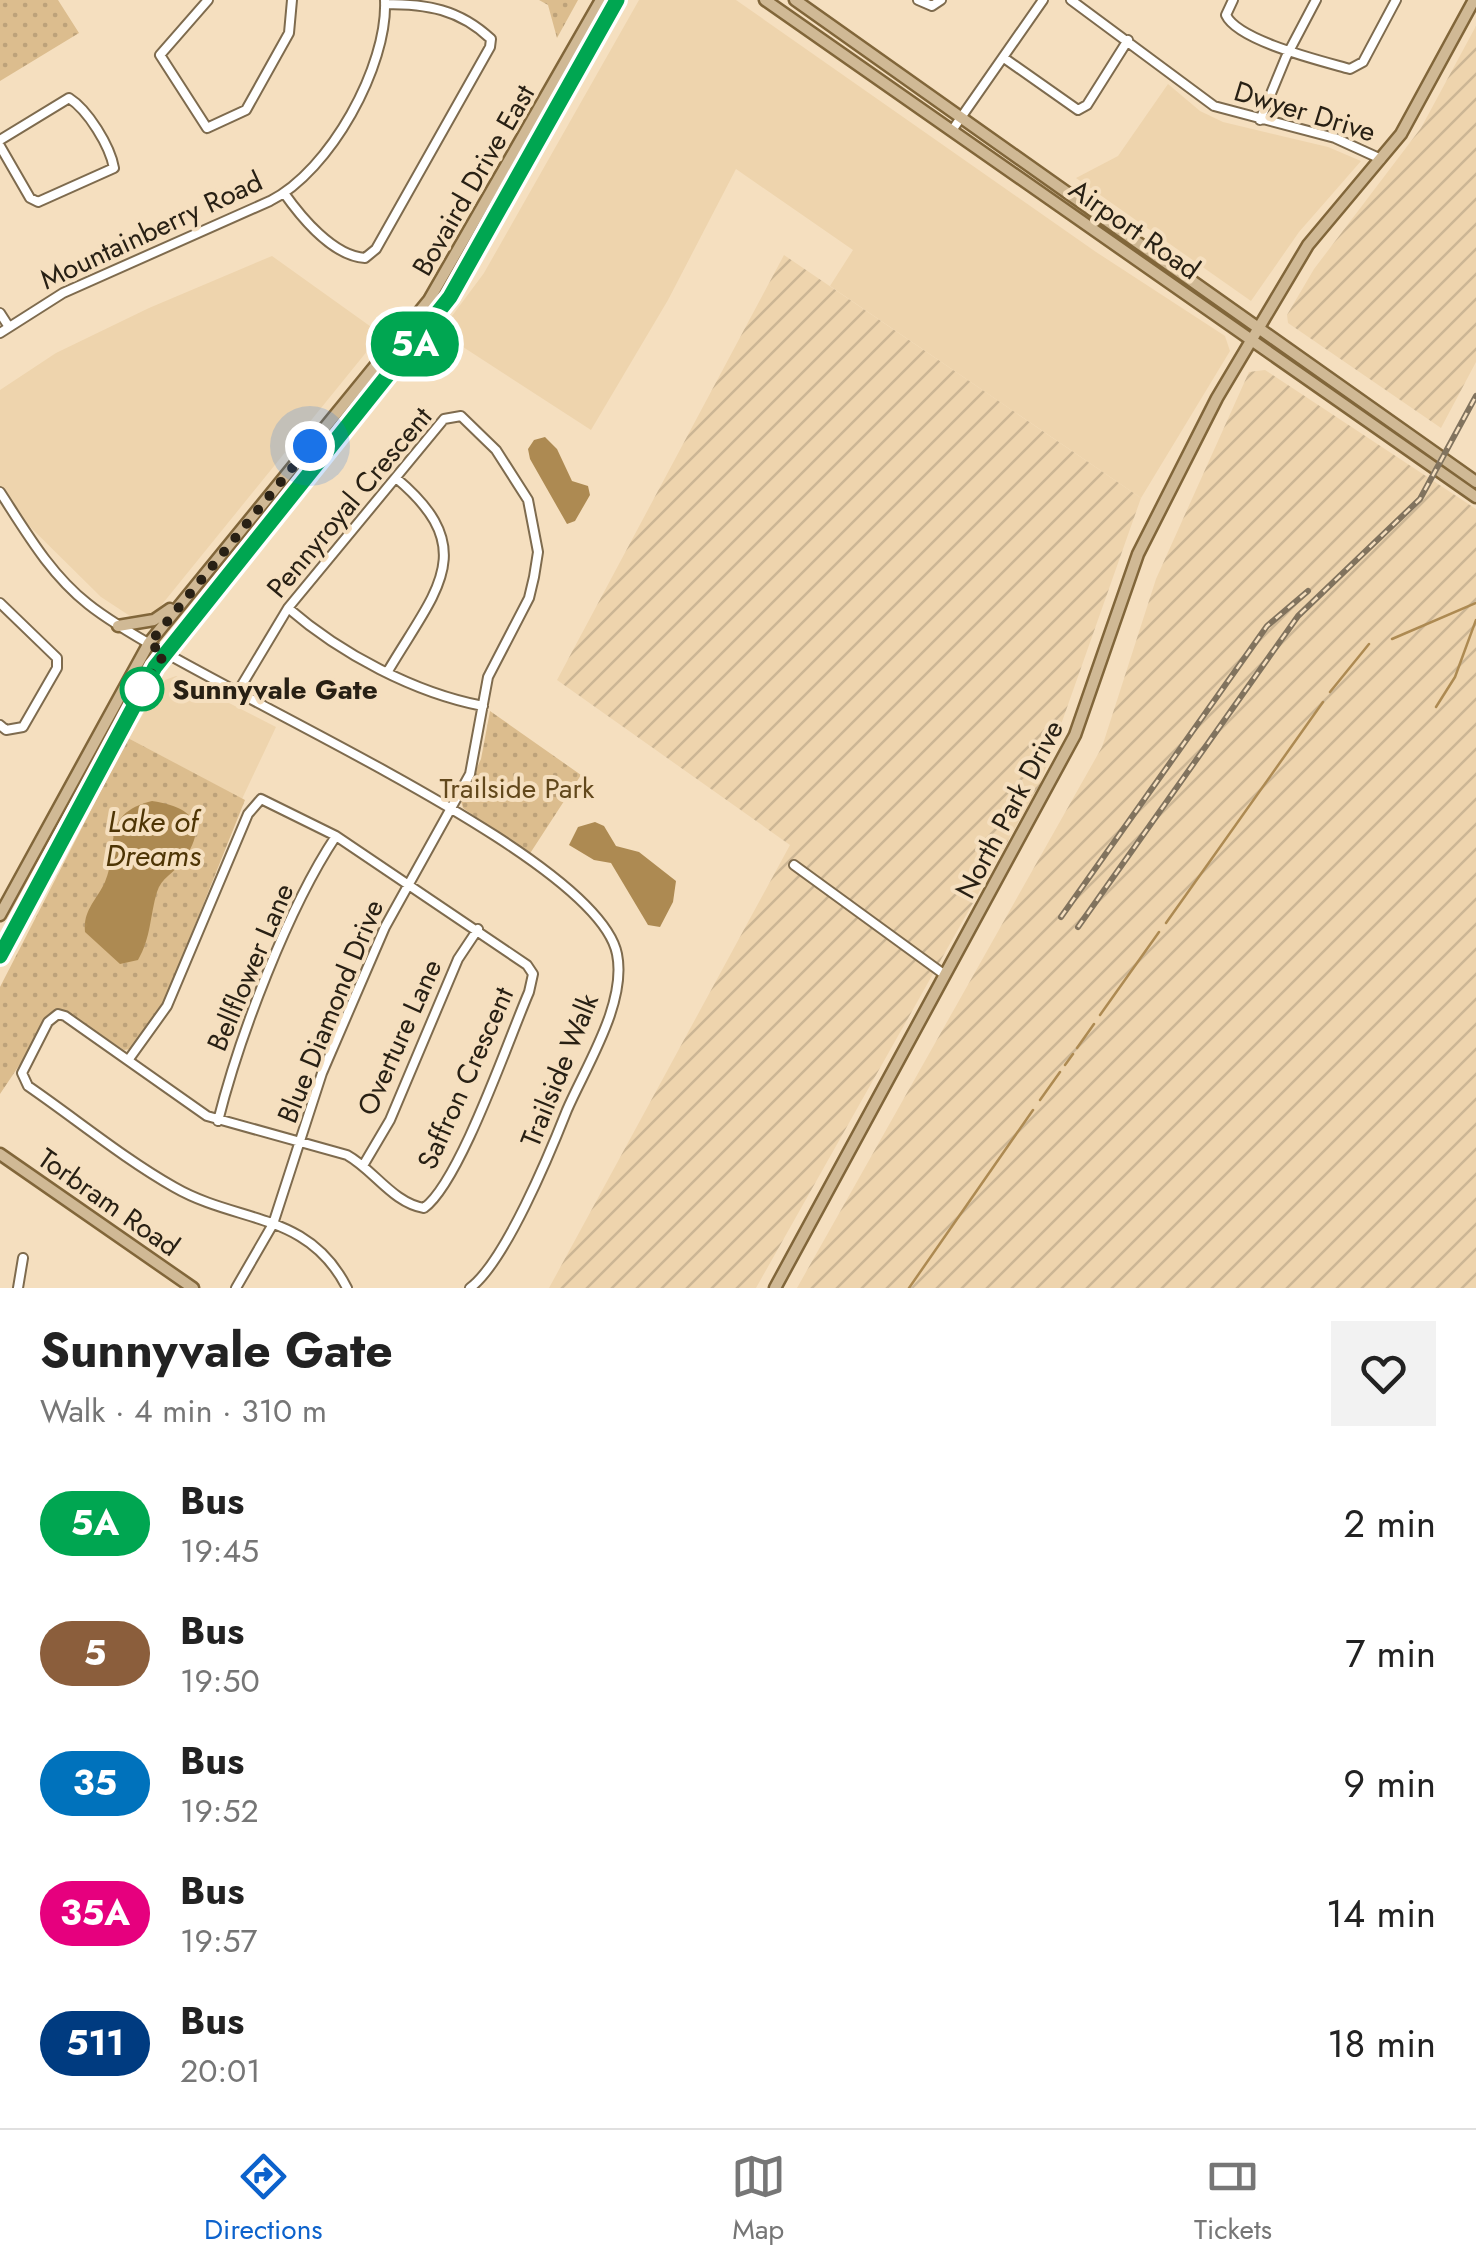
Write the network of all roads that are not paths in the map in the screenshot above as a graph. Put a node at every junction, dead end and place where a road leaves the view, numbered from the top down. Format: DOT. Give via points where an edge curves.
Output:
graph roads {
  1 [pos="208,0"];
  2 [pos="292,0"];
  3 [pos="457,0"];
  4 [pos="602,0"];
  5 [pos="617,0"];
  6 [pos="765,0"];
  7 [pos="795,0"];
  8 [pos="918,0"];
  9 [pos="941,0"];
  10 [pos="1043,0"];
  11 [pos="1071,0"];
  12 [pos="1232,0"];
  13 [pos="1316,0"];
  14 [pos="1396,0"];
  15 [pos="1474,0"];
  16 [pos="385,2"];
  17 [pos="450,12"];
  18 [pos="1128,40"];
  19 [pos="1288,51"];
  20 [pos="1004,58"];
  21 [pos="962,119"];
  22 [pos="1260,120"];
  23 [pos="953,130"];
  24 [pos="0,143"];
  25 [pos="1381,159"];
  26 [pos="284,192"];
  27 [pos="0,313"];
  28 [pos="9,327"];
  29 [pos="1260,327"];
  30 [pos="0,332"];
  31 [pos="1252,338"];
  32 [pos="387,353"];
  33 [pos="394,370"];
  34 [pos="396,478"];
  35 [pos="1476,482"];
  36 [pos="0,492"];
  37 [pos="1476,497"];
  38 [pos="10,508"];
  39 [pos="0,515"];
  40 [pos="180,603"];
  41 [pos="0,604"];
  42 [pos="288,608"];
  43 [pos="118,626"];
  44 [pos="149,644"];
  45 [pos="165,653"];
  46 [pos="388,671"];
  47 [pos="237,693"];
  48 [pos="483,706"];
  49 [pos="0,725"];
  50 [pos="450,809"];
  51 [pos="336,836"];
  52 [pos="794,864"];
  53 [pos="408,881"];
  54 [pos="0,915"];
  55 [pos="478,929"];
  56 [pos="0,956"];
  57 [pos="946,975"];
  58 [pos="129,1059"];
  59 [pos="218,1121"];
  60 [pos="300,1142"];
  61 [pos="0,1154"];
  62 [pos="364,1164"];
  63 [pos="273,1224"];
  64 [pos="23,1258"];
  65 [pos="18,1288"];
  66 [pos="193,1288"];
  67 [pos="236,1288"];
  68 [pos="346,1288"];
  69 [pos="470,1288"];
  70 [pos="776,1288"];
  1 -- 2 [label="street" via="160,55 207,128 246,110 289,32"];
  3 -- 17 [label="street"];
  4 -- 32 [label="main road, Bovaird Drive East" via="458,256"];
  5 -- 33 [label="main road, Bovaird Drive East" via="460,282"];
  6 -- 23 [label="main road, Airport Road"];
  7 -- 21 [label="main road, Airport Road"];
  8 -- 9 [label="street" via="932,6"];
  10 -- 20 [label="street"];
  11 -- 18 [label="street, Dwyer Drive"];
  12 -- 19 [label="street" via="1230,23"];
  13 -- 19 [label="street"];
  14 -- 19 [label="street" via="1356,68"];
  15 -- 25 [label="main road, North Park Drive"];
  16 -- 17 [label="street"];
  16 -- 26 [label="street, Mountainberry Road" via="381,42 367,79 320,160"];
  17 -- 26 [label="street" via="483,31 490,47 376,249 366,258 354,257 303,220"];
  18 -- 20 [label="street" via="1078,110"];
  18 -- 22 [label="street, Dwyer Drive" via="1214,106"];
  19 -- 22 [label="street"];
  20 -- 21 [label="street"];
  21 -- 23 [label="street"];
  21 -- 29 [label="main road, Airport Road"];
  22 -- 25 [label="street, Dwyer Drive" via="1346,142"];
  23 -- 31 [label="main road, Airport Road"];
  24 -- 24 [label="street" via="69,98 114,168 38,202"];
  25 -- 29 [label="main road, North Park Drive" via="1308,245"];
  26 -- 28 [label="street, Mountainberry Road" via="64,293"];
  27 -- 28 [label="street"];
  28 -- 30 [label="street, Mountainberry Road"];
  29 -- 31 [label="main road, North Park Drive"];
  29 -- 35 [label="main road, Airport Road"];
  31 -- 37 [label="main road, Airport Road"];
  31 -- 57 [label="main road, North Park Drive" via="1153,520 1075,736"];
  32 -- 33 [label="main road"];
  32 -- 40 [label="main road, Bovaird Drive East"];
  33 -- 45 [label="main road, Bovaird Drive East"];
  34 -- 42 [label="street, Pennyroyal Crescent"];
  34 -- 46 [label="street" via="429,508 446,550 438,583"];
  34 -- 48 [label="street, Pennyroyal Crescent" via="444,419 461,416 496,450 528,500 538,552 534,578 488,677"];
  36 -- 38 [label="street"];
  38 -- 39 [label="street"];
  38 -- 43 [label="street" via="60,578"];
  40 -- 43 [label="main road" via="154,620"];
  40 -- 44 [label="main road, Bovaird Drive East"];
  41 -- 49 [label="street" via="57,658 23,727"];
  42 -- 46 [label="street"];
  42 -- 47 [label="street, Pennyroyal Crescent"];
  43 -- 44 [label="street"];
  44 -- 45 [label="street"];
  44 -- 54 [label="main road, Bovaird Drive East"];
  45 -- 47 [label="street"];
  45 -- 56 [label="main road, Bovaird Drive East"];
  46 -- 48 [label="street" via="441,699"];
  47 -- 50 [label="street"];
  48 -- 50 [label="street, Pennyroyal Crescent" via="470,774"];
  50 -- 53 [label="street, Blue Diamond Drive"];
  50 -- 69 [label="street, Trailside Walk" via="598,914 611,934 619,970 606,1019 540,1175"];
  51 -- 53 [label="street, Saffron Crescent"];
  51 -- 58 [label="street, Saffron Crescent" via="272,802 256,802 167,1006"];
  51 -- 59 [label="street, Bellflower Lane" via="242,1042"];
  52 -- 57 [label="street"];
  53 -- 55 [label="street, Saffron Crescent"];
  53 -- 60 [label="street, Blue Diamond Drive" via="322,1073"];
  55 -- 62 [label="street, Overture Lane"];
  55 -- 62 [label="street, Saffron Crescent" via="527,965 533,977 464,1145 424,1208 399,1197"];
  57 -- 70 [label="main road, North Park Drive"];
  58 -- 59 [label="street"];
  58 -- 63 [label="street" via="58,1014 22,1073 28,1086 176,1189"];
  59 -- 60 [label="street, Saffron Crescent"];
  60 -- 62 [label="street, Saffron Crescent"];
  60 -- 63 [label="street, Blue Diamond Drive"];
  61 -- 66 [label="main road, Torbram Road"];
  63 -- 67 [label="street, Blue Diamond Drive"];
  63 -- 68 [label="street" via="320,1248"];
  64 -- 65 [label="street"];
}
